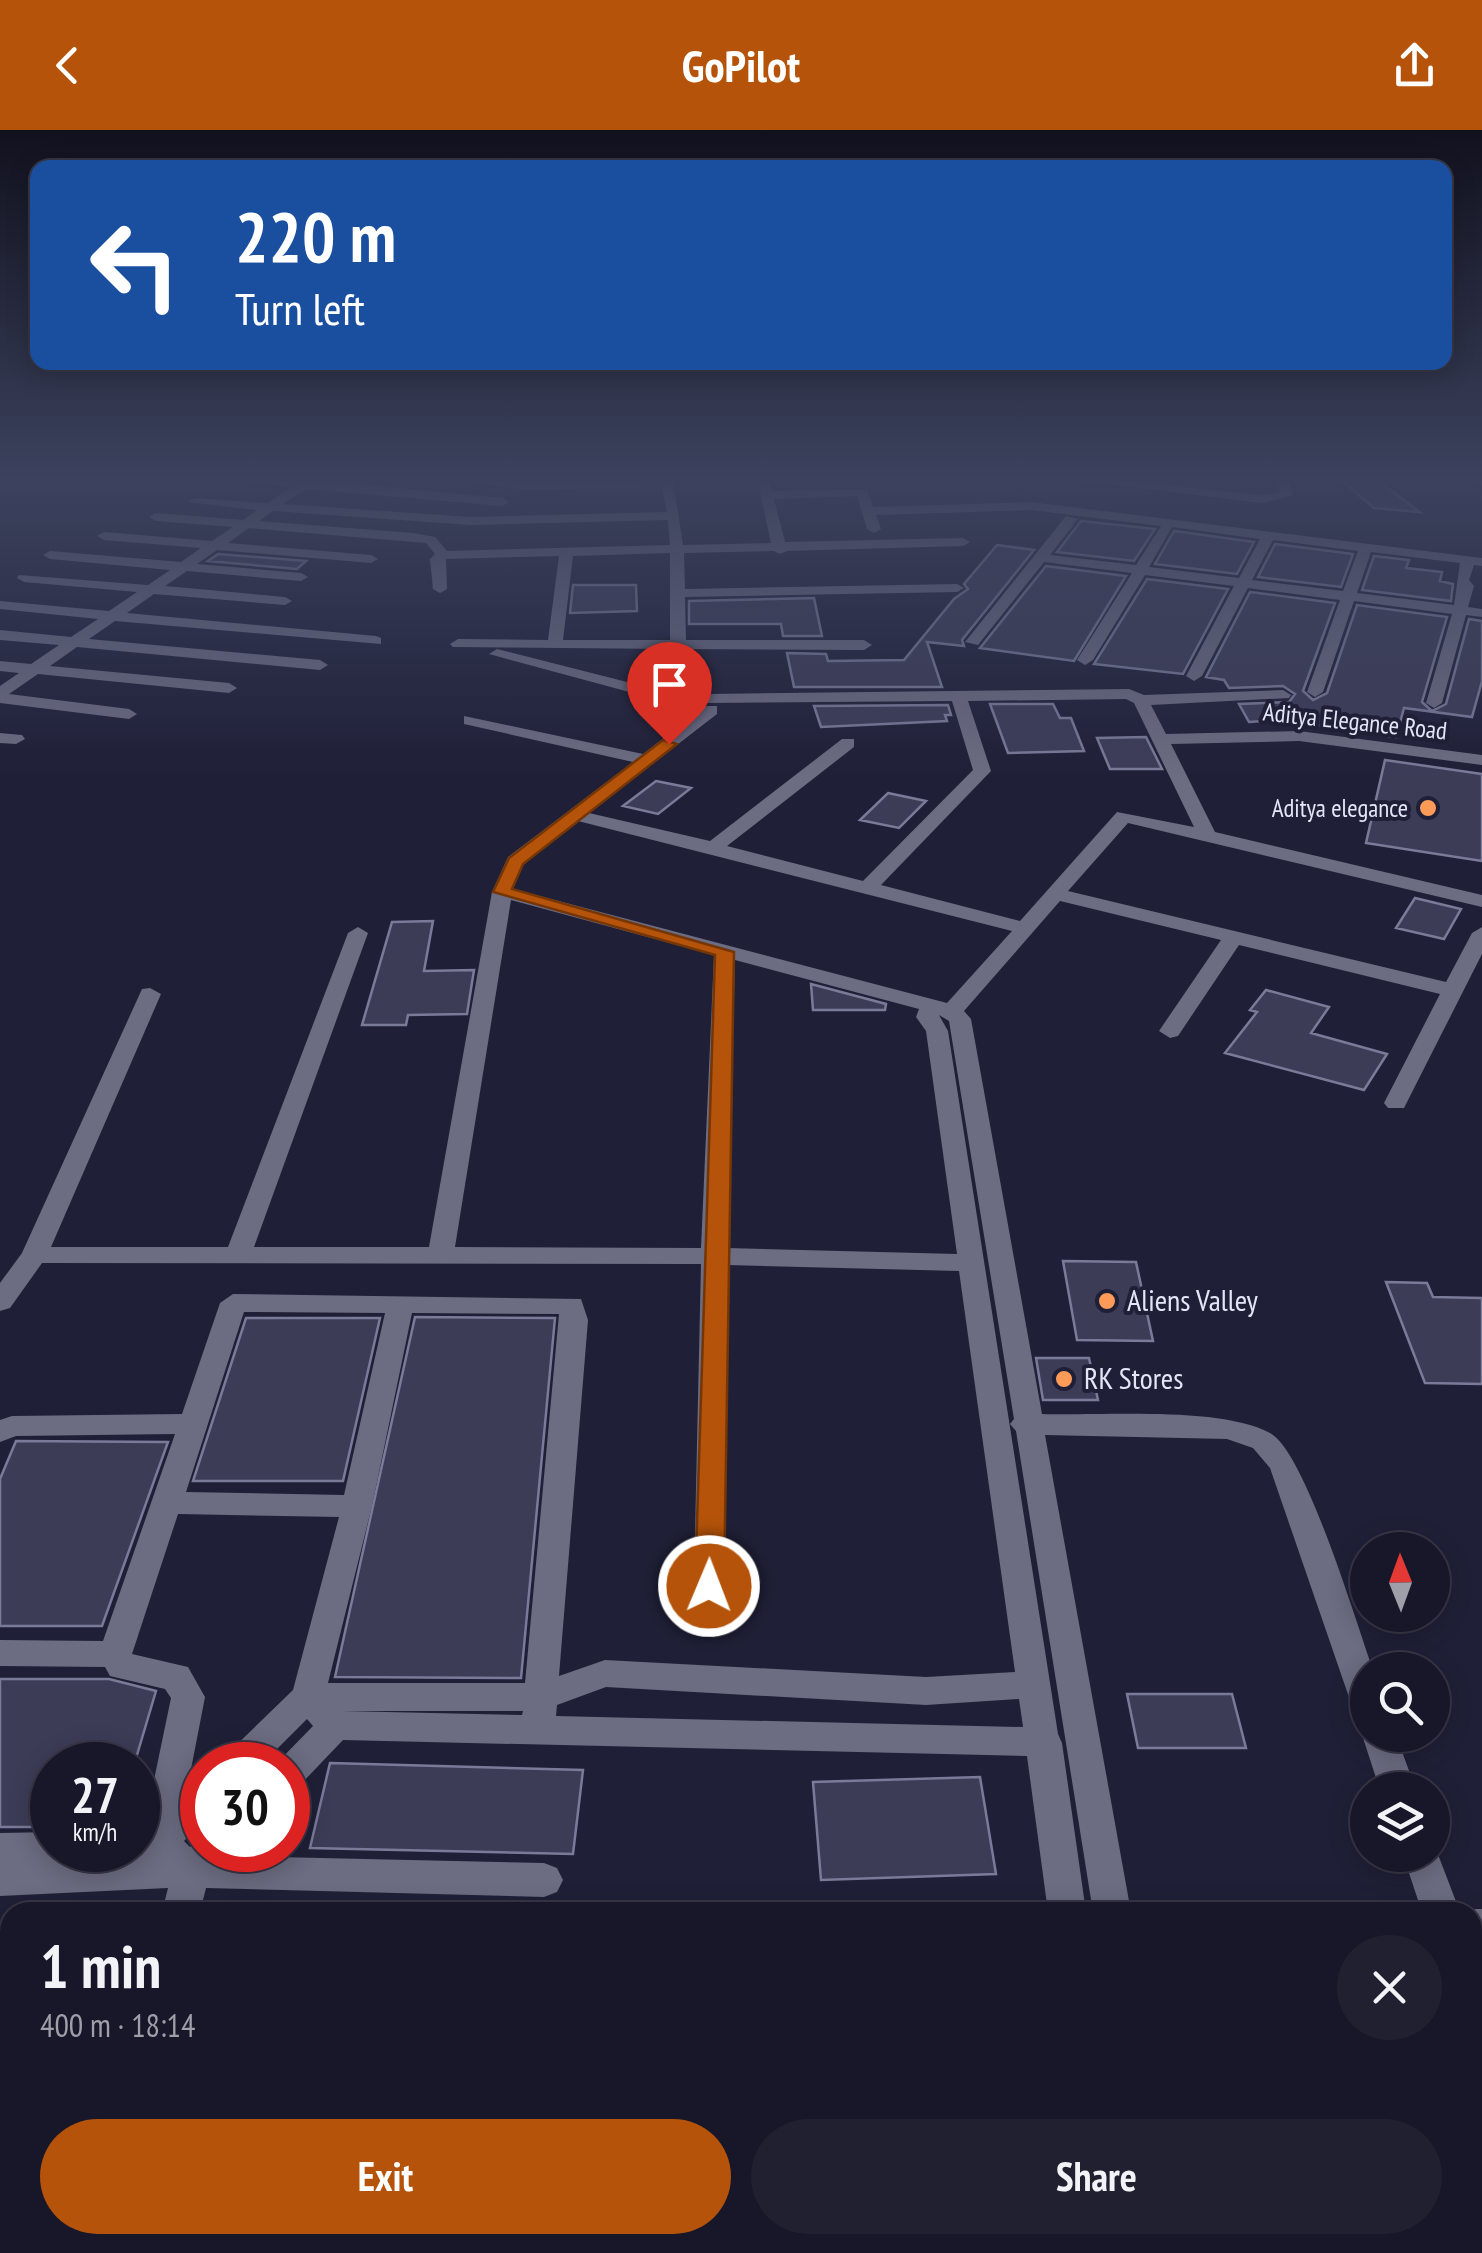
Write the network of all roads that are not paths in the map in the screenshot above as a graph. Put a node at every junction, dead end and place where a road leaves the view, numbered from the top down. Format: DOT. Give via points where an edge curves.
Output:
graph roads {
  1 [pos="38,579"];
  2 [pos="166,579"];
  3 [pos="439,579"];
  4 [pos="563,579"];
  5 [pos="679,579"];
  6 [pos="1025,579"];
  7 [pos="1139,579"];
  8 [pos="1207,579"];
  9 [pos="1248,579"];
  10 [pos="1356,579"];
  11 [pos="1476,579"];
  12 [pos="1246,584"];
  13 [pos="152,588"];
  14 [pos="957,588"];
  15 [pos="440,589"];
  16 [pos="681,593"];
  17 [pos="1351,597"];
  18 [pos="285,600"];
  19 [pos="0,604"];
  20 [pos="1458,610"];
  21 [pos="1482,613"];
  22 [pos="112,616"];
  23 [pos="0,635"];
  24 [pos="376,641"];
  25 [pos="676,642"];
  26 [pos="973,642"];
  27 [pos="73,643"];
  28 [pos="556,644"];
  29 [pos="864,645"];
  30 [pos="1085,660"];
  31 [pos="0,666"];
  32 [pos="320,666"];
  33 [pos="32,670"];
  34 [pos="1194,676"];
  35 [pos="230,688"];
  36 [pos="1315,692"];
  37 [pos="958,694"];
  38 [pos="1283,695"];
  39 [pos="0,696"];
  40 [pos="1142,700"];
  41 [pos="1434,703"];
  42 [pos="129,714"];
  43 [pos="470,720"];
  44 [pos="1163,738"];
  45 [pos="848,743"];
  46 [pos="648,760"];
  47 [pos="1482,760"];
  48 [pos="1407,761"];
  49 [pos="1482,771"];
  50 [pos="576,815"];
  51 [pos="1206,834"];
  52 [pos="713,848"];
  53 [pos="868,887"];
  54 [pos="502,892"];
  55 [pos="1055,894"];
  56 [pos="1482,901"];
  57 [pos="1024,928"];
  58 [pos="358,932"];
  59 [pos="1482,933"];
  60 [pos="1234,937"];
  61 [pos="725,952"];
  62 [pos="1455,991"];
  63 [pos="150,994"];
  64 [pos="945,1019"];
  65 [pos="1170,1031"];
  66 [pos="1396,1103"];
  67 [pos="239,1253"];
  68 [pos="440,1254"];
  69 [pos="34,1255"];
  70 [pos="714,1256"];
  71 [pos="971,1263"];
  72 [pos="0,1302"];
  73 [pos="401,1303"];
  74 [pos="193,1424"];
  75 [pos="1025,1424"];
  76 [pos="0,1432"];
  77 [pos="166,1503"];
  78 [pos="357,1506"];
  79 [pos="709,1623"];
  80 [pos="1350,1652"];
  81 [pos="0,1653"];
  82 [pos="115,1654"];
  83 [pos="1034,1686"];
  84 [pos="308,1698"];
  85 [pos="540,1714"];
  86 [pos="335,1726"];
  87 [pos="262,1742"];
  88 [pos="1045,1743"];
  89 [pos="310,1752"];
  90 [pos="160,1800"];
  91 [pos="180,1817"];
  92 [pos="160,1833"];
  93 [pos="30,1848"];
  94 [pos="0,1849"];
  95 [pos="180,1863"];
  96 [pos="310,1867"];
  97 [pos="197,1872"];
  98 [pos="1427,1872"];
  99 [pos="0,1879"];
  100 [pos="544,1880"];
  101 [pos="185,1902"];
  102 [pos="1066,1902"];
  103 [pos="1110,1902"];
  104 [pos="1438,1902"];
  1 -- 13 [label="street"];
  2 -- 13 [label="street"];
  3 -- 15 [label="street"];
  4 -- 28 [label="street"];
  5 -- 16 [label="street"];
  6 -- 26 [label="street"];
  7 -- 30 [label="street"];
  8 -- 12 [label="street"];
  9 -- 12 [label="street"];
  10 -- 17 [label="street"];
  11 -- 20 [label="street"];
  12 -- 17 [label="street"];
  12 -- 34 [label="street"];
  13 -- 18 [label="street"];
  13 -- 22 [label="street"];
  14 -- 16 [label="street"];
  16 -- 25 [label="street"];
  17 -- 20 [label="street"];
  17 -- 36 [label="street"];
  19 -- 22 [label="street"];
  20 -- 21 [label="street"];
  20 -- 41 [label="street"];
  22 -- 24 [label="street"];
  22 -- 27 [label="street"];
  23 -- 27 [label="street"];
  25 -- 28 [label="street"];
  25 -- 29 [label="street"];
  25 -- 37 [label="street" via="680,690 708,699"];
  27 -- 32 [label="street"];
  27 -- 33 [label="street"];
  28 -- 46 [label="street" via="458,644 711,710"];
  31 -- 33 [label="street"];
  33 -- 35 [label="street"];
  33 -- 39 [label="street"];
  37 -- 40 [label="street" via="1113,691"];
  37 -- 53 [label="street" via="982,771"];
  38 -- 40 [label="street"];
  39 -- 42 [label="street"];
  40 -- 44 [label="street"];
  43 -- 46 [label="street"];
  44 -- 47 [label="street, Aditya Elegance Road" via="1299,736"];
  44 -- 51 [label="street"];
  45 -- 52 [label="street"];
  46 -- 50 [label="street"];
  48 -- 49 [label="street"];
  50 -- 52 [label="street"];
  50 -- 54 [label="street" via="515,861"];
  51 -- 55 [label="street" via="1124,816"];
  51 -- 56 [label="street"];
  52 -- 53 [label="street"];
  53 -- 57 [label="street"];
  54 -- 61 [label="street"];
  54 -- 68 [label="street"];
  55 -- 57 [label="street"];
  55 -- 60 [label="street"];
  57 -- 64 [label="street"];
  58 -- 67 [label="street"];
  59 -- 62 [label="street"];
  60 -- 62 [label="street"];
  60 -- 65 [label="street"];
  61 -- 64 [label="street"];
  61 -- 70 [label="street"];
  62 -- 66 [label="street"];
  63 -- 69 [label="street"];
  64 -- 71 [label="street"];
  64 -- 75 [label="street"];
  67 -- 68 [label="street"];
  67 -- 69 [label="street"];
  68 -- 70 [label="street"];
  69 -- 72 [label="street"];
  70 -- 71 [label="street"];
  70 -- 79 [label="street"];
  71 -- 83 [label="street"];
  73 -- 74 [label="street" via="233,1303"];
  73 -- 78 [label="street"];
  73 -- 85 [label="street" via="556,1304 575,1310"];
  74 -- 76 [label="street" via="12,1426"];
  74 -- 77 [label="street"];
  75 -- 80 [label="street" via="1229,1429 1263,1441 1283,1464"];
  75 -- 103 [label="street"];
  77 -- 78 [label="street"];
  77 -- 82 [label="street"];
  78 -- 84 [label="street"];
  81 -- 82 [label="street"];
  82 -- 90 [label="street" via="122,1667 176,1676 188,1698"];
  83 -- 85 [label="street" via="926,1692 606,1673"];
  83 -- 88 [label="street"];
  84 -- 85 [label="street"];
  84 -- 86 [label="street"];
  84 -- 87 [label="street"];
  85 -- 86 [label="street"];
  85 -- 88 [label="street"];
  86 -- 89 [label="street"];
  88 -- 102 [label="street"];
  91 -- 92 [label="street"];
  93 -- 94 [label="street"];
  95 -- 99 [label="street"];
  96 -- 100 [label="street"];
  97 -- 101 [label="street"];
  98 -- 104 [label="street"];
}
